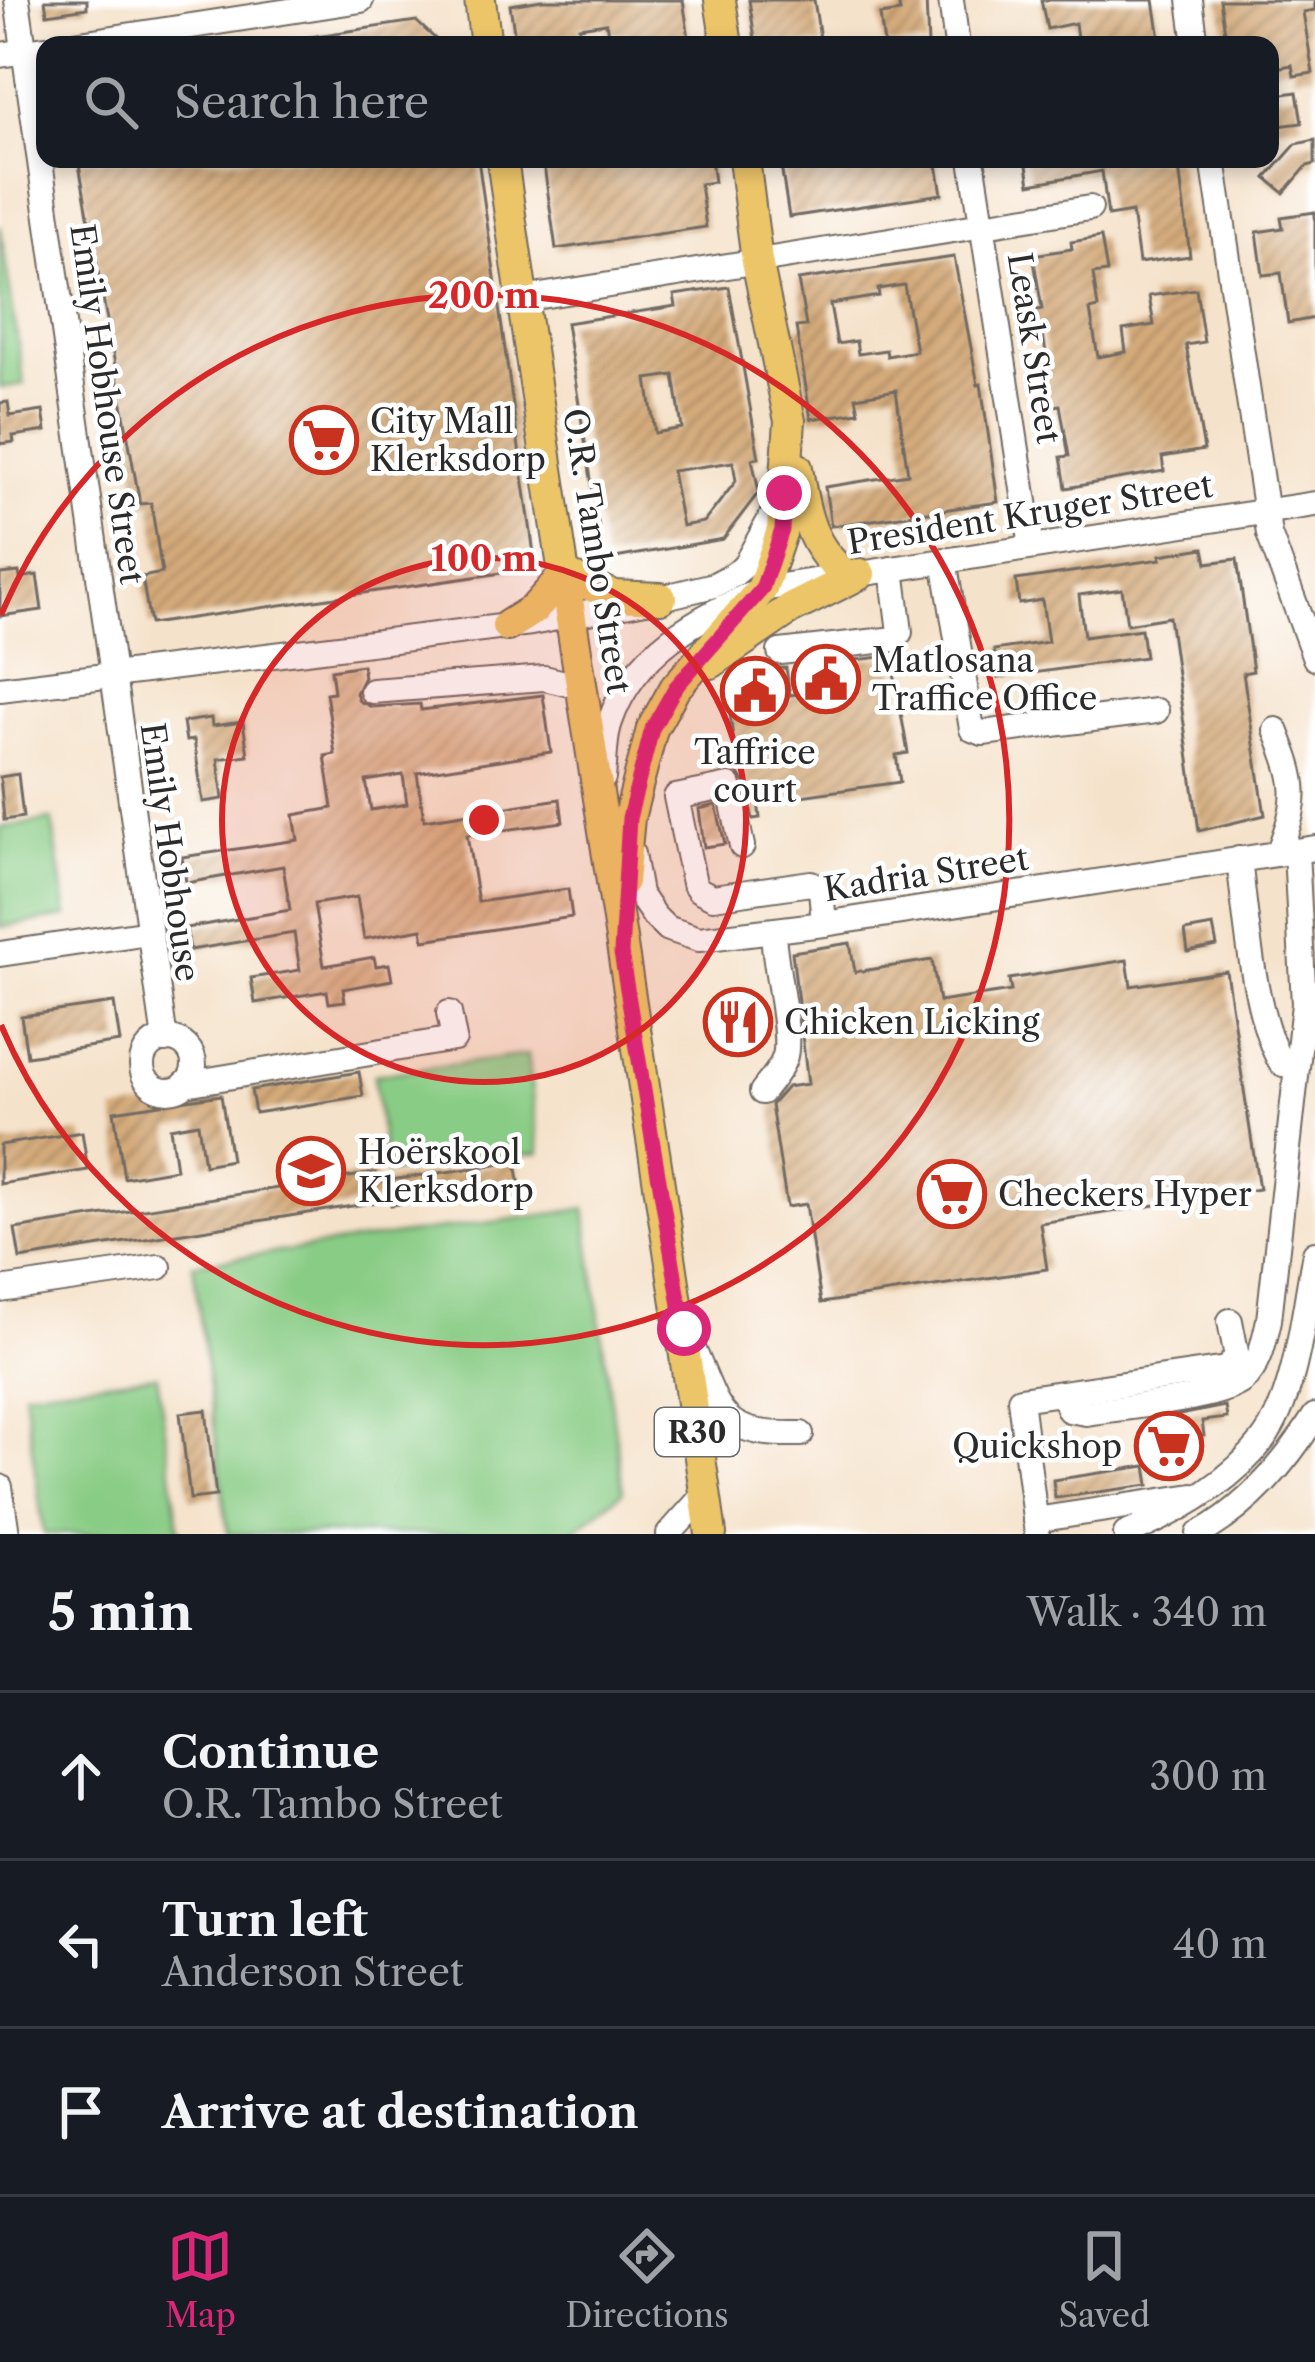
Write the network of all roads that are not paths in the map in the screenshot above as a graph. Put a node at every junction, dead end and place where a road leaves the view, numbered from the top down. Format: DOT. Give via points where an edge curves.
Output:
graph roads {
  1 [pos="17,0"];
  2 [pos="361,0"];
  3 [pos="480,0"];
  4 [pos="721,0"];
  5 [pos="951,0"];
  6 [pos="1190,0"];
  7 [pos="244,12"];
  8 [pos="115,36"];
  9 [pos="485,36"];
  10 [pos="726,36"];
  11 [pos="956,36"];
  12 [pos="1195,36"];
  13 [pos="23,52"];
  14 [pos="36,144"];
  15 [pos="39,168"];
  16 [pos="503,168"];
  17 [pos="746,168"];
  18 [pos="973,168"];
  19 [pos="1214,168"];
  20 [pos="1090,208"];
  21 [pos="982,226"];
  22 [pos="757,261"];
  23 [pos="522,299"];
  24 [pos="790,421"];
  25 [pos="784,493"];
  26 [pos="1315,504"];
  27 [pos="1265,512"];
  28 [pos="1032,547"];
  29 [pos="944,560"];
  30 [pos="892,569"];
  31 [pos="565,574"];
  32 [pos="854,575"];
  33 [pos="762,589"];
  34 [pos="661,598"];
  35 [pos="571,617"];
  36 [pos="519,624"];
  37 [pos="780,652"];
  38 [pos="1315,658"];
  39 [pos="111,674"];
  40 [pos="581,683"];
  41 [pos="675,688"];
  42 [pos="0,689"];
  43 [pos="372,691"];
  44 [pos="1156,711"];
  45 [pos="1276,730"];
  46 [pos="615,813"];
  47 [pos="742,846"];
  48 [pos="1296,850"];
  49 [pos="1239,859"];
  50 [pos="824,924"];
  51 [pos="773,931"];
  52 [pos="149,932"];
  53 [pos="742,935"];
  54 [pos="0,954"];
  55 [pos="773,957"];
  56 [pos="449,1013"];
  57 [pos="165,1040"];
  58 [pos="1296,1069"];
  59 [pos="185,1084"];
  60 [pos="762,1092"];
  61 [pos="1315,1253"];
  62 [pos="159,1268"];
  63 [pos="0,1290"];
  64 [pos="1231,1321"];
  65 [pos="684,1329"];
  66 [pos="1062,1393"];
  67 [pos="1281,1400"];
  68 [pos="1315,1413"];
  69 [pos="801,1434"];
  70 [pos="0,1487"];
  71 [pos="705,1494"];
  72 [pos="1159,1518"];
  73 [pos="1080,1523"];
  74 [pos="1036,1527"];
  75 [pos="7,1534"];
  76 [pos="669,1534"];
  77 [pos="711,1534"];
  78 [pos="1126,1534"];
  79 [pos="1198,1534"];
  1 -- 13 [label="street, Emily Hobhouse Street"];
  2 -- 7 [label="street"];
  3 -- 9 [label="main road"];
  4 -- 10 [label="main road"];
  5 -- 11 [label="street"];
  6 -- 12 [label="street"];
  7 -- 8 [label="street"];
  13 -- 14 [label="street, Emily Hobhouse Street"];
  15 -- 39 [label="street, Emily Hobhouse Street"];
  16 -- 23 [label="main road, O.R. Tambo Street / R30"];
  17 -- 22 [label="main road, R30"];
  18 -- 21 [label="street, Leask Street"];
  19 -- 27 [label="street"];
  20 -- 21 [label="street"];
  21 -- 22 [label="street"];
  21 -- 28 [label="street, Leask Street"];
  22 -- 23 [label="street"];
  22 -- 24 [label="main road, R30"];
  23 -- 31 [label="main road, O.R. Tambo Street / R30"];
  24 -- 25 [label="main road, R30"];
  24 -- 32 [label="main road" via="814,539"];
  25 -- 33 [label="main road, R30" via="782,530"];
  25 -- 34 [label="street" via="745,565 714,584"];
  26 -- 27 [label="street, President Kruger Street"];
  27 -- 28 [label="street, President Kruger Street"];
  27 -- 38 [label="street"];
  28 -- 29 [label="street, President Kruger Street"];
  29 -- 30 [label="street, President Kruger Street"];
  29 -- 44 [label="street" via="972,729"];
  30 -- 32 [label="street, President Kruger Street"];
  30 -- 37 [label="street" via="896,639"];
  31 -- 34 [label="main road" via="614,596"];
  31 -- 35 [label="main road, O.R. Tambo Street / R30"];
  31 -- 36 [label="main road"];
  32 -- 33 [label="street, President Kruger Street"];
  32 -- 41 [label="main road"];
  33 -- 41 [label="main road, O.R. Tambo Street / R30"];
  33 -- 46 [label="street, President Kruger Street" via="667,640 631,679 609,724"];
  34 -- 35 [label="street"];
  35 -- 36 [label="street"];
  35 -- 40 [label="main road, O.R. Tambo Street / R30"];
  36 -- 39 [label="street"];
  36 -- 40 [label="main road" via="565,648"];
  39 -- 42 [label="street"];
  39 -- 52 [label="street, Emily Hobhouse"];
  40 -- 43 [label="street" via="544,678"];
  40 -- 46 [label="main road, O.R. Tambo Street / R30"];
  41 -- 46 [label="main road, O.R. Tambo Street / R30"];
  45 -- 48 [label="street" via="1294,774"];
  46 -- 53 [label="street, Kadria Street" via="639,894 654,916 699,939"];
  46 -- 65 [label="main road, O.R. Tambo Street / R30" via="621,953"];
  47 -- 50 [label="street" via="729,786 676,796 700,890 713,897 811,883 821,889"];
  48 -- 49 [label="street, Kadria Street"];
  48 -- 58 [label="street" via="1304,1004"];
  49 -- 50 [label="street, Kadria Street"];
  49 -- 58 [label="street" via="1271,1044 1281,1063"];
  50 -- 51 [label="street, Kadria Street"];
  51 -- 53 [label="street, Kadria Street"];
  51 -- 55 [label="street"];
  52 -- 54 [label="street"];
  52 -- 57 [label="street, Emily Hobhouse"];
  53 -- 55 [label="street"];
  55 -- 60 [label="street" via="786,1056"];
  56 -- 59 [label="street" via="454,1039"];
  57 -- 59 [label="street" via="190,1051"];
  57 -- 59 [label="street" via="142,1057 146,1079 164,1091"];
  58 -- 66 [label="street" via="1269,1320 1245,1379 1215,1392 1086,1413 1069,1410"];
  61 -- 67 [label="street"];
  62 -- 63 [label="street"];
  64 -- 66 [label="street" via="1237,1357 1226,1369"];
  65 -- 69 [label="street" via="729,1421 742,1431"];
  65 -- 71 [label="main road, O.R. Tambo Street / R30"];
  66 -- 74 [label="street" via="1020,1399"];
  67 -- 68 [label="street"];
  67 -- 72 [label="street" via="1264,1439 1224,1478"];
  68 -- 79 [label="street" via="1265,1484"];
  70 -- 75 [label="street"];
  71 -- 76 [label="street"];
  71 -- 77 [label="main road, O.R. Tambo Street / R30"];
  72 -- 73 [label="street"];
  72 -- 78 [label="street"];
  73 -- 74 [label="street"];
}
